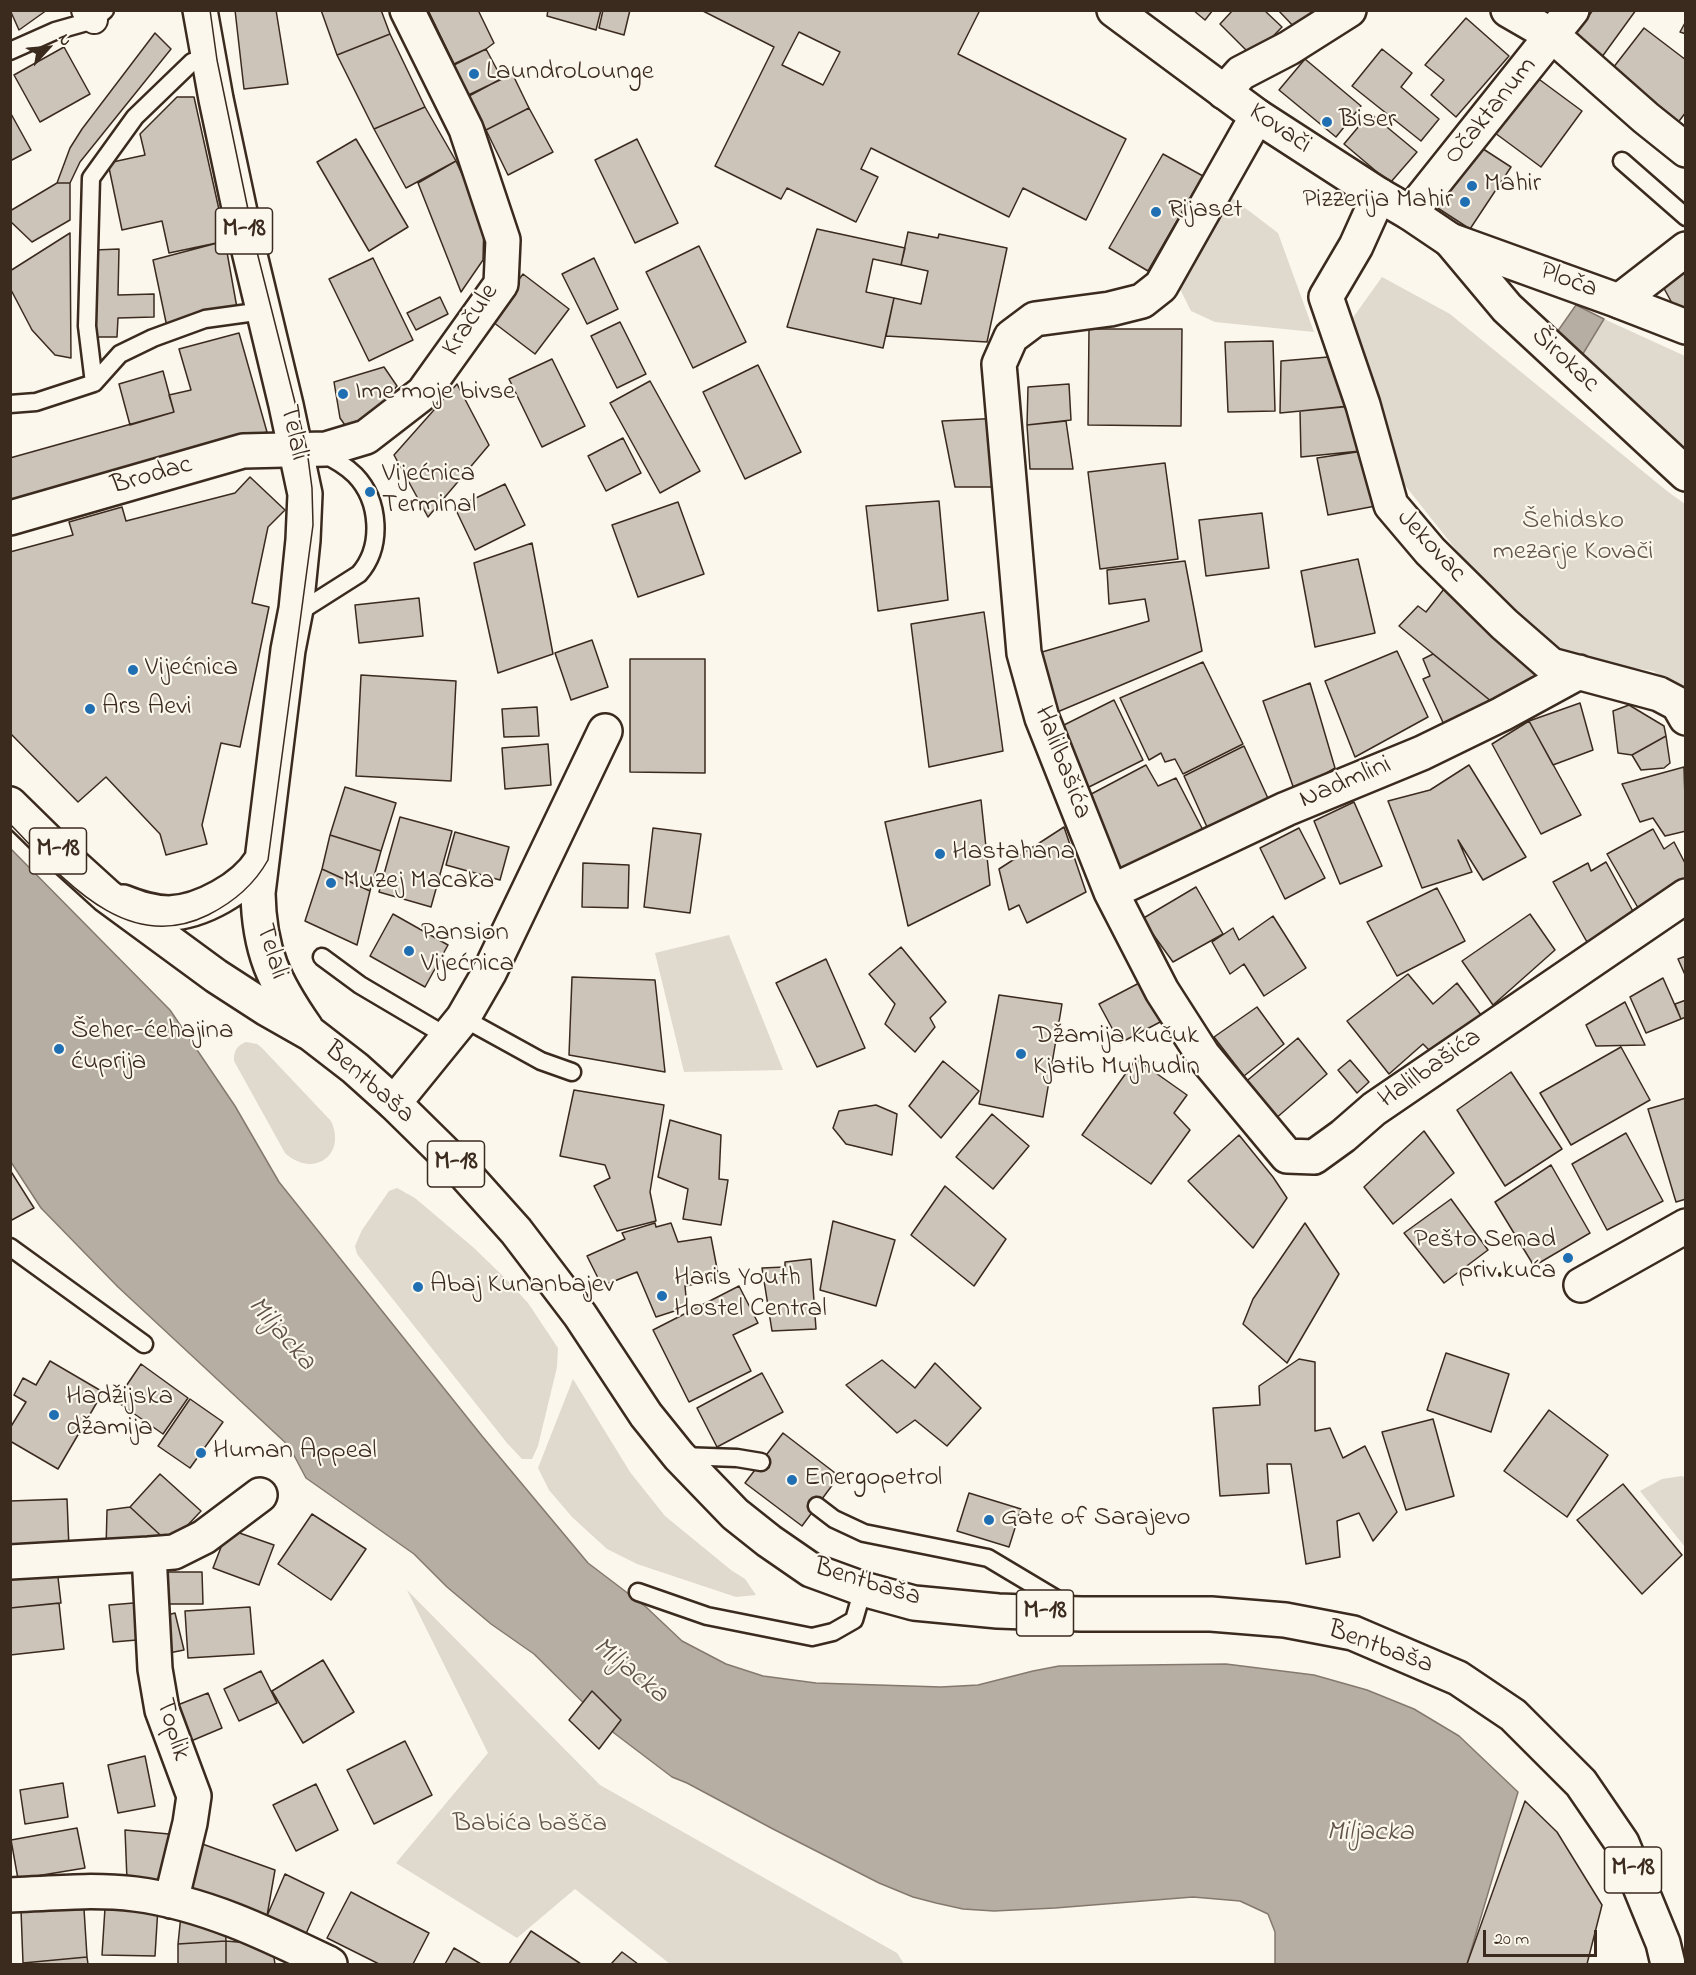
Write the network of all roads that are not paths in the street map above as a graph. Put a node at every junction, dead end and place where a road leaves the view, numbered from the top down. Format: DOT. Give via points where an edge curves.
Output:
graph roads {
  1 [pos="200,10"];
  2 [pos="407,10"];
  3 [pos="1114,10"];
  4 [pos="1349,10"];
  5 [pos="1508,10"];
  6 [pos="95,14"];
  7 [pos="1562,23"];
  8 [pos="10,51"];
  9 [pos="208,56"];
  10 [pos="1224,92"];
  11 [pos="1257,116"];
  12 [pos="1686,150"];
  13 [pos="1622,161"];
  14 [pos="1379,195"];
  15 [pos="1410,213"];
  16 [pos="1686,218"];
  17 [pos="1450,240"];
  18 [pos="1686,249"];
  19 [pos="1619,301"];
  20 [pos="263,310"];
  21 [pos="1686,327"];
  22 [pos="94,383"];
  23 [pos="10,404"];
  24 [pos="306,450"];
  25 [pos="1686,474"];
  26 [pos="10,518"];
  27 [pos="294,614"];
  28 [pos="1579,672"];
  29 [pos="1686,718"];
  30 [pos="604,731"];
  31 [pos="10,804"];
  32 [pos="261,861"];
  33 [pos="1111,892"];
  34 [pos="107,896"];
  35 [pos="1686,896"];
  36 [pos="322,957"];
  37 [pos="455,1027"];
  38 [pos="311,1034"];
  39 [pos="572,1072"];
  40 [pos="394,1103"];
  41 [pos="1686,1226"];
  42 [pos="10,1247"];
  43 [pos="1581,1285"];
  44 [pos="144,1344"];
  45 [pos="679,1456"];
  46 [pos="761,1462"];
  47 [pos="260,1495"];
  48 [pos="817,1506"];
  49 [pos="149,1554"];
  50 [pos="10,1562"];
  51 [pos="863,1588"];
  52 [pos="638,1592"];
  53 [pos="1081,1614"];
  54 [pos="10,1895"];
  55 [pos="171,1901"];
  56 [pos="1663,1957"];
  57 [pos="330,1965"];
  1 -- 9 [label="street, Telali / M-18"];
  2 -- 24 [label="street, Kračule" via="466,129 504,240 501,284 423,393 366,437 326,449"];
  3 -- 10 [label="street, Kovači"];
  4 -- 10 [label="street" via="1242,73"];
  5 -- 7 [label="street"];
  6 -- 8 [label="lane"];
  7 -- 12 [label="street" via="1646,118"];
  7 -- 15 [label="street, Očaktanum"];
  9 -- 20 [label="street, Telali / M-18"];
  9 -- 22 [label="lane" via="192,62 135,117 91,178 87,326"];
  10 -- 11 [label="street, Kovači"];
  11 -- 14 [label="street, Kovači"];
  11 -- 33 [label="street, Halilbašića" via="1161,286 1142,301 1035,319 1011,337 999,364 1024,653 1041,718"];
  13 -- 16 [label="lane"];
  14 -- 15 [label="street, Kovači"];
  14 -- 28 [label="street, Jekovac" via="1356,246 1326,297 1364,405 1391,505 1430,551 1529,647 1551,664"];
  15 -- 17 [label="street, Kovači"];
  17 -- 19 [label="street, Ploča"];
  17 -- 25 [label="street, Širokac" via="1507,308"];
  18 -- 19 [label="street"];
  19 -- 21 [label="street, Ploča"];
  20 -- 22 [label="lane" via="206,319 153,338 120,354"];
  20 -- 24 [label="street, Telali / M-18"];
  22 -- 23 [label="lane" via="36,402"];
  24 -- 26 [label="street, Brodac" via="243,451"];
  24 -- 27 [label="street, Telali / M-18" via="303,540"];
  24 -- 27 [label="lane" via="346,467 357,476 374,513 375,540 367,565 359,574"];
  27 -- 32 [label="street, Telali / M-18"];
  28 -- 29 [label="street, Jekovac" via="1659,694 1678,704"];
  28 -- 33 [label="street, Nadmlini" via="1422,753 1286,810"];
  30 -- 37 [label="street" via="489,972"];
  31 -- 34 [label="street, M-18"];
  32 -- 34 [label="street, M-18" via="254,873 227,894 172,913 142,910"];
  32 -- 38 [label="street, Telali / M-18" via="258,893 263,944 285,997"];
  33 -- 35 [label="street, Halilbašića" via="1162,991 1203,1055 1287,1156 1314,1157 1374,1109"];
  34 -- 38 [label="street, Bentbaša / M-18" via="216,976"];
  36 -- 37 [label="lane" via="360,985"];
  37 -- 39 [label="lane"];
  37 -- 40 [label="street"];
  38 -- 40 [label="street, Bentbaša / M-18"];
  40 -- 45 [label="street, Bentbaša / M-18" via="516,1231 580,1314 646,1415"];
  41 -- 43 [label="street"];
  42 -- 44 [label="lane"];
  45 -- 46 [label="lane"];
  45 -- 51 [label="street, Bentbaša / M-18" via="735,1514 769,1541 812,1570"];
  47 -- 49 [label="street" via="204,1537 174,1552"];
  48 -- 53 [label="lane" via="864,1533 988,1558"];
  49 -- 50 [label="street"];
  49 -- 55 [label="street, Toplik" via="155,1669 162,1710 194,1796"];
  51 -- 52 [label="lane" via="854,1620 833,1632 812,1637 707,1616"];
  51 -- 53 [label="street, Bentbaša / M-18" via="914,1603"];
  53 -- 56 [label="street, Bentbaša / M-18" via="1211,1614 1285,1620 1353,1633 1458,1678 1513,1715 1581,1783 1622,1843"];
  54 -- 55 [label="street" via="82,1891"];
  55 -- 57 [label="street" via="250,1926"];
}
